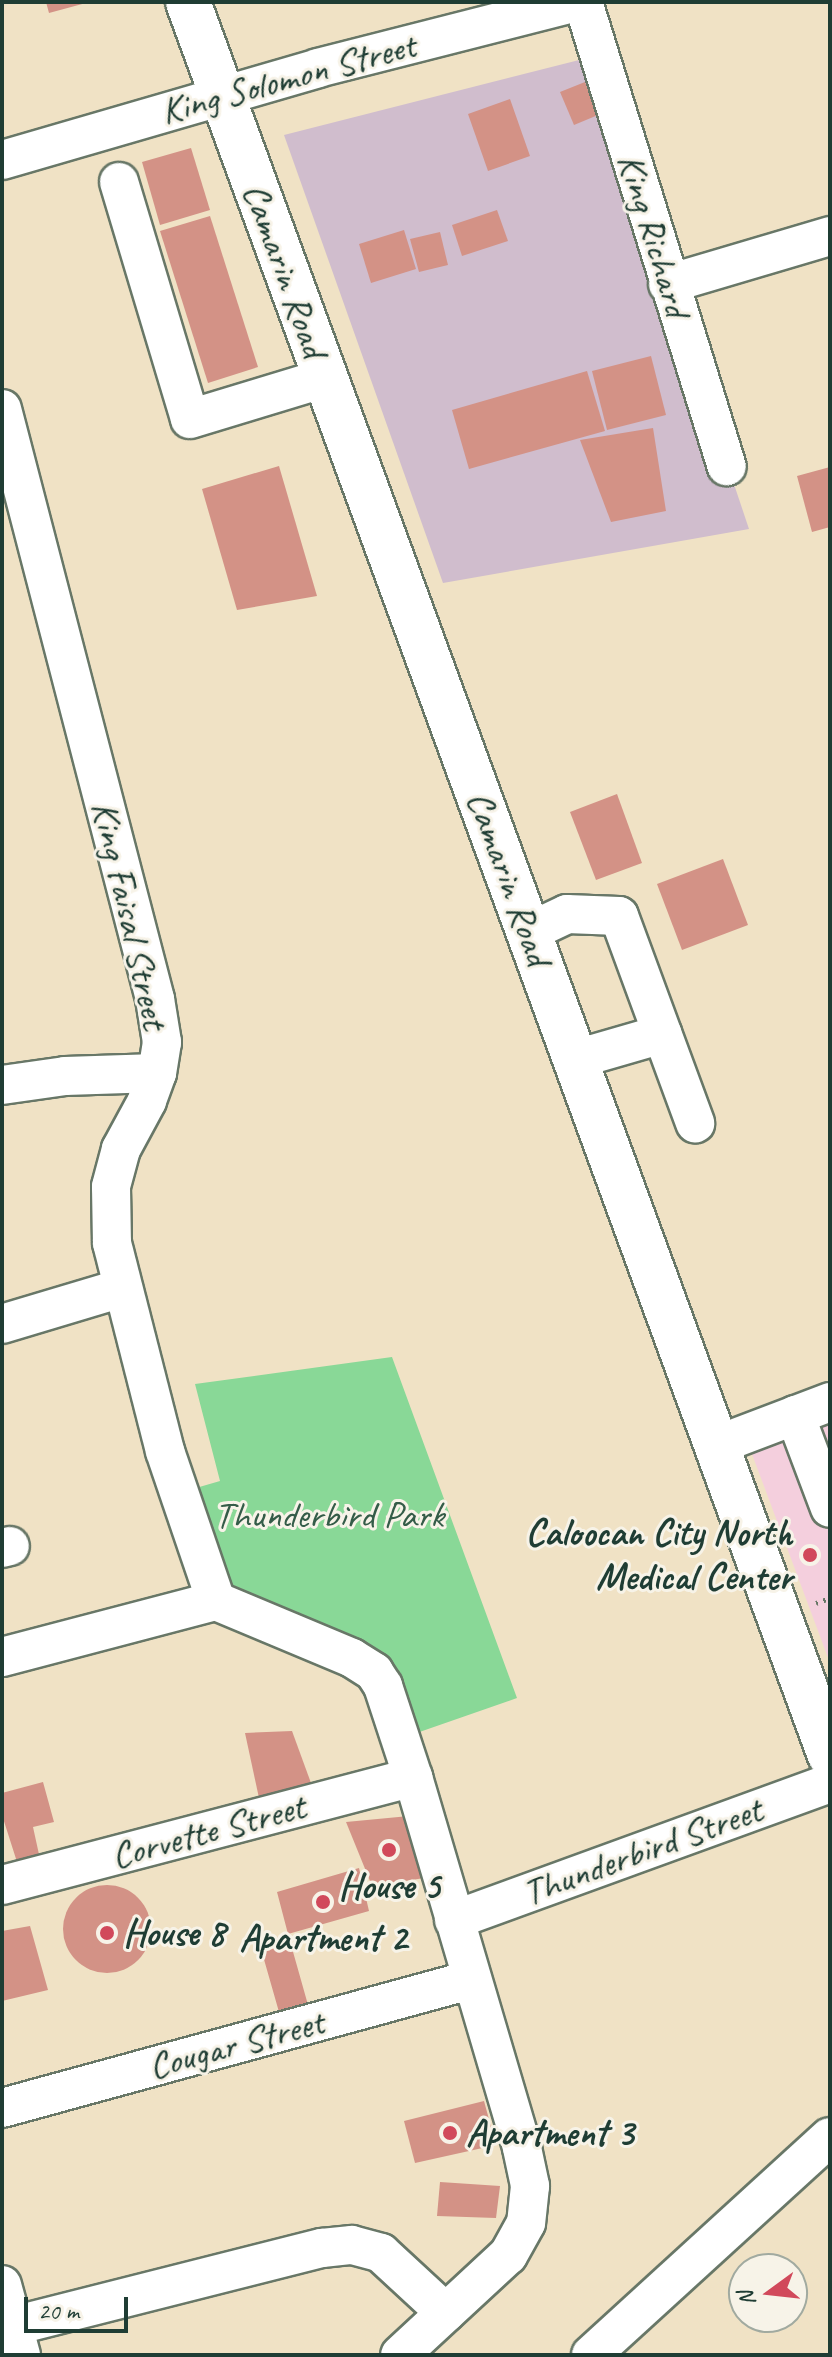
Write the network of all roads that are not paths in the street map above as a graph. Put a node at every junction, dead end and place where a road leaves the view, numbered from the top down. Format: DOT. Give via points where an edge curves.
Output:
graph roads {
  1 [pos="188,2"];
  2 [pos="576,2"];
  3 [pos="583,2"];
  4 [pos="221,95"];
  5 [pos="2,160"];
  6 [pos="119,182"];
  7 [pos="830,236"];
  8 [pos="668,284"];
  9 [pos="325,378"];
  10 [pos="2,409"];
  11 [pos="727,466"];
  12 [pos="529,932"];
  13 [pos="662,1034"];
  14 [pos="576,1059"];
  15 [pos="157,1073"];
  16 [pos="2,1085"];
  17 [pos="695,1123"];
  18 [pos="122,1288"];
  19 [pos="2,1324"];
  20 [pos="813,1409"];
  21 [pos="717,1445"];
  22 [pos="830,1508"];
  23 [pos="216,1601"];
  24 [pos="2,1657"];
  25 [pos="830,1755"];
  26 [pos="413,1777"];
  27 [pos="830,1783"];
  28 [pos="2,1885"];
  29 [pos="454,1920"];
  30 [pos="470,1980"];
  31 [pos="2,2108"];
  32 [pos="830,2137"];
  33 [pos="2,2285"];
  34 [pos="446,2313"];
  35 [pos="17,2340"];
  36 [pos="400,2355"];
  37 [pos="591,2355"];
  1 -- 4 [label="main road, Camarin Road"];
  2 -- 4 [label="street, King Solomon Street"];
  3 -- 8 [label="street, King Richard"];
  4 -- 5 [label="street, King Solomon Street"];
  4 -- 9 [label="main road, Camarin Road"];
  6 -- 9 [label="street" via="190,419"];
  7 -- 8 [label="street"];
  8 -- 11 [label="street, King Richard"];
  9 -- 12 [label="main road, Camarin Road"];
  10 -- 15 [label="street, King Faisal Street" via="155,999 162,1042"];
  12 -- 13 [label="street" via="567,914 619,916"];
  12 -- 14 [label="main road, Camarin Road"];
  13 -- 14 [label="street"];
  13 -- 17 [label="street"];
  14 -- 21 [label="main road, Camarin Road"];
  15 -- 16 [label="street" via="65,1076"];
  15 -- 18 [label="street, King Faisal Street" via="121,1149 111,1187 112,1243"];
  18 -- 19 [label="street"];
  18 -- 23 [label="street, King Faisal Street" via="165,1451"];
  20 -- 21 [label="street"];
  20 -- 22 [label="street"];
  21 -- 25 [label="main road, Camarin Road"];
  23 -- 24 [label="street"];
  23 -- 26 [label="street" via="374,1672"];
  26 -- 28 [label="street, Corvette Street"];
  26 -- 29 [label="street"];
  27 -- 29 [label="street, Thunderbird Street"];
  29 -- 30 [label="street"];
  30 -- 31 [label="street, Cougar Street"];
  30 -- 34 [label="street" via="530,2186 526,2223 508,2255"];
  32 -- 37 [label="street"];
  33 -- 35 [label="street"];
  34 -- 35 [label="street" via="381,2253 352,2245 322,2248"];
  34 -- 36 [label="street"];
}
